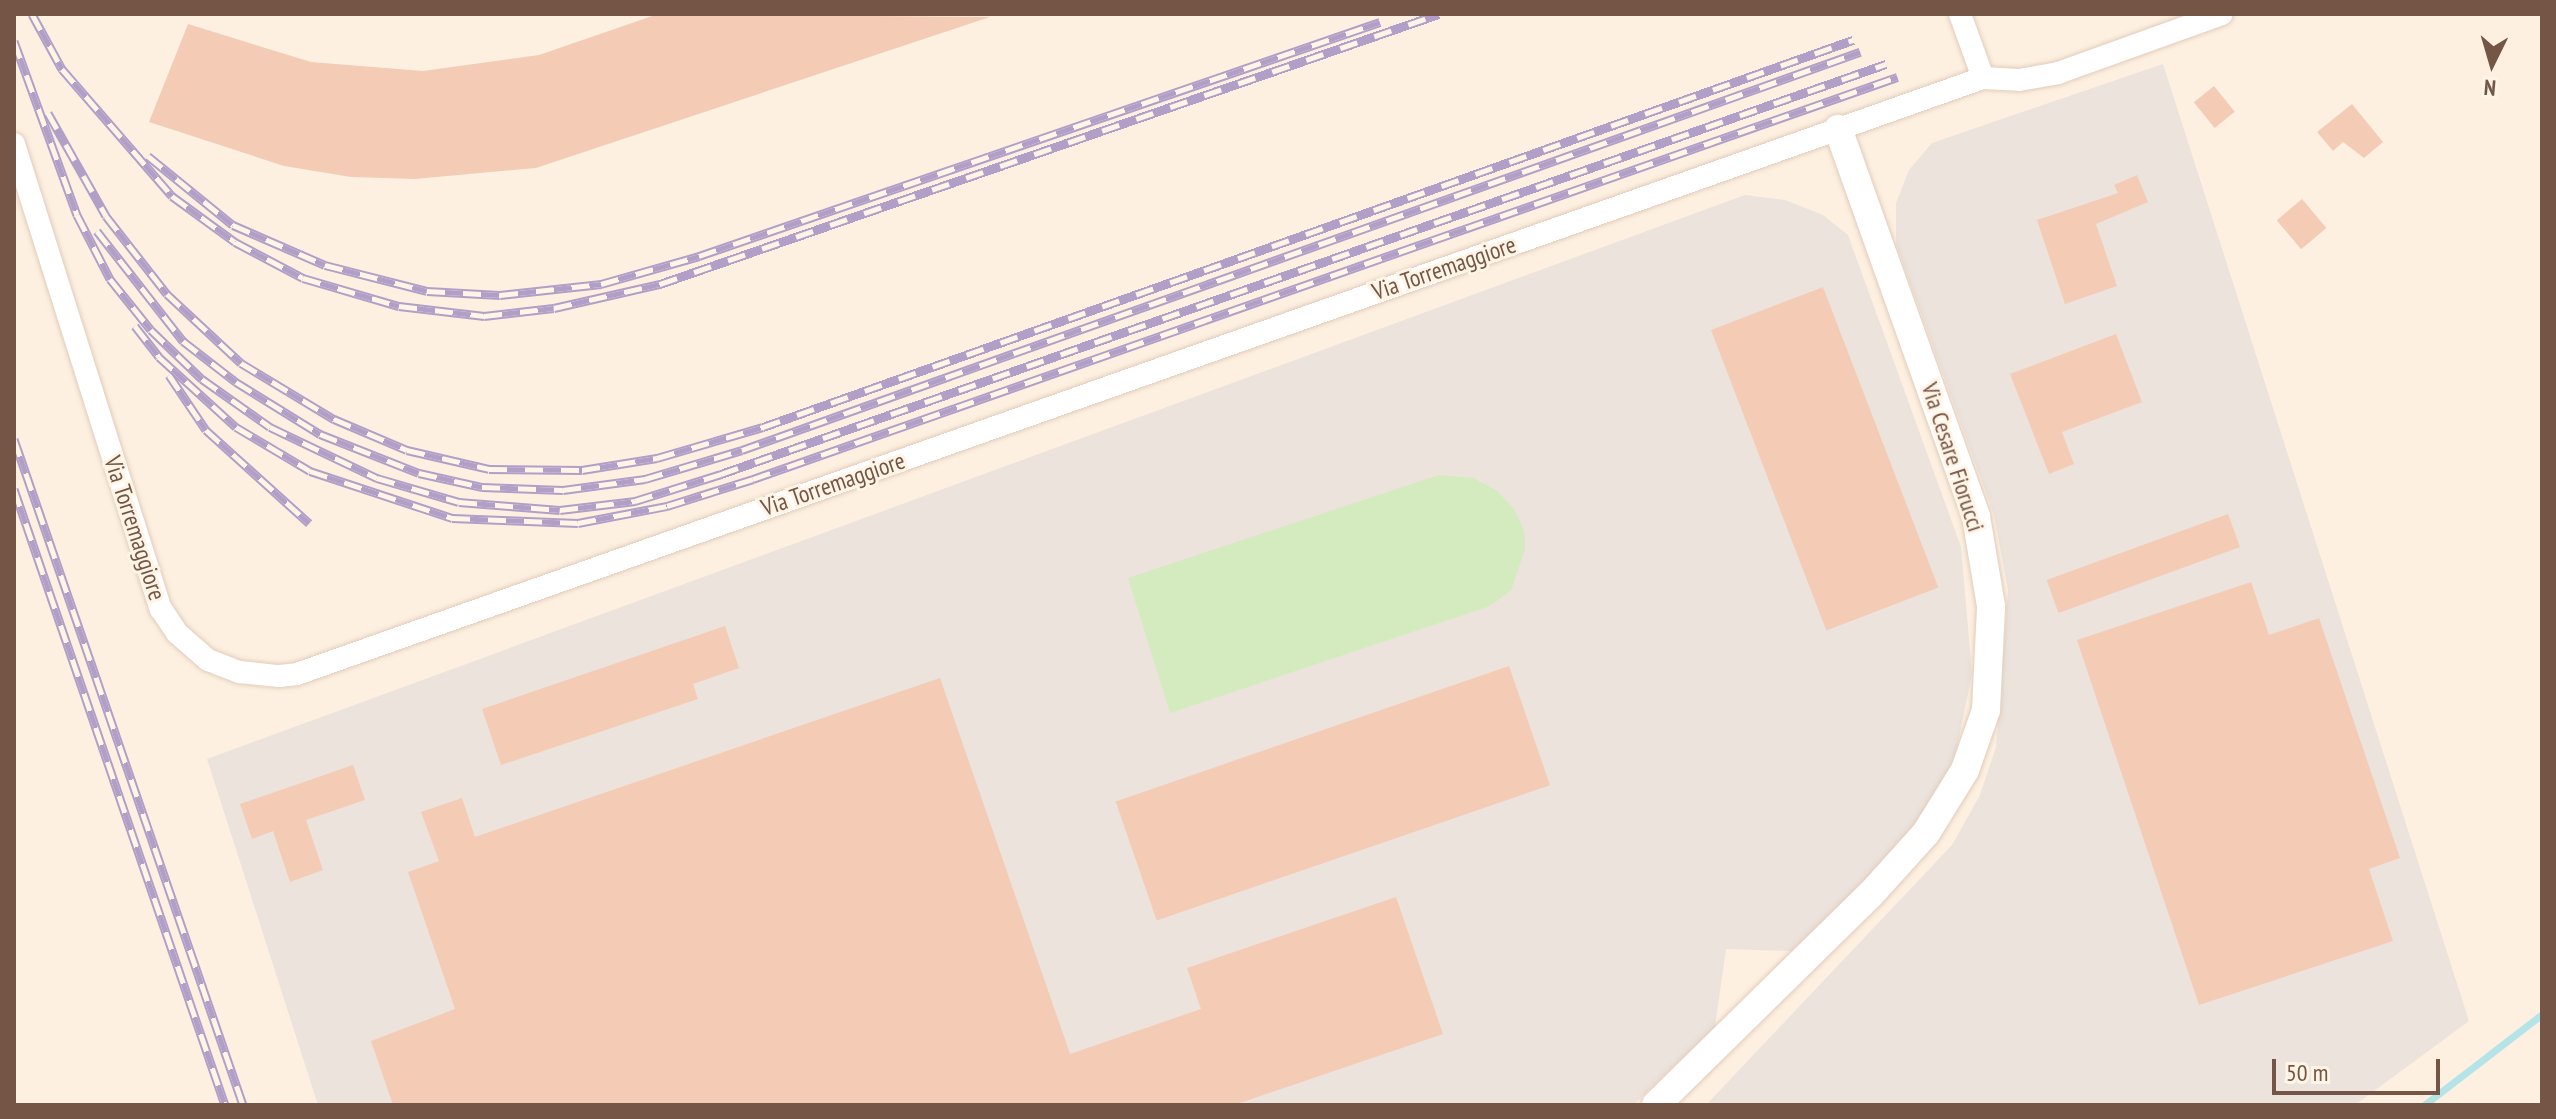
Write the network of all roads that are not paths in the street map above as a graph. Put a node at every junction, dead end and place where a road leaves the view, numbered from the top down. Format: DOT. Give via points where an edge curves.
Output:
graph roads {
  1 [pos="1960,14"];
  2 [pos="2222,14"];
  3 [pos="1983,78"];
  4 [pos="1838,129"];
  5 [pos="14,144"];
  6 [pos="1656,1105"];
  1 -- 3 [label="street"];
  2 -- 3 [label="street" via="2058,73 2019,80"];
  3 -- 4 [label="street, Via Torremaggiore"];
  4 -- 5 [label="street, Via Torremaggiore" via="312,669 270,676 208,660 177,633 161,609"];
  4 -- 6 [label="street, Via Cesare Fiorucci" via="1976,516 1991,606 1986,710 1965,770 1926,833"];
}
